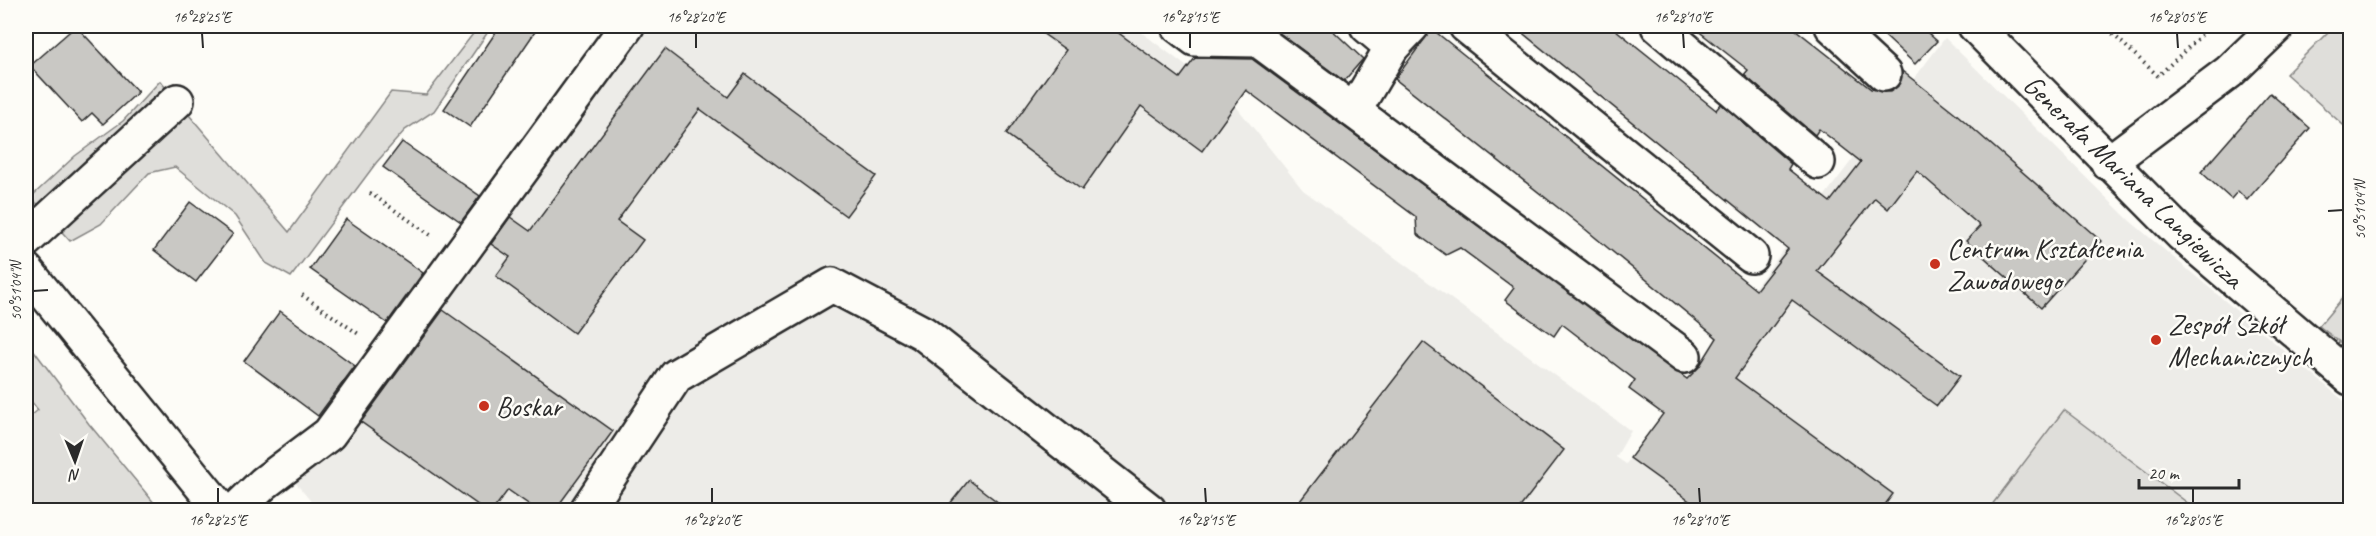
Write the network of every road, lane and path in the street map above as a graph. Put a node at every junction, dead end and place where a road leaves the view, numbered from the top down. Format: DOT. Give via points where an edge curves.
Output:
graph roads {
  1 [pos="627,26"];
  2 [pos="1178,26"];
  3 [pos="1367,26"];
  4 [pos="1466,26"];
  5 [pos="1658,26"];
  6 [pos="1832,26"];
  7 [pos="1975,26"];
  8 [pos="2104,26"];
  9 [pos="2211,26"];
  10 [pos="2277,26"];
  11 [pos="1402,36"];
  12 [pos="1884,74"];
  13 [pos="177,101"];
  14 [pos="1354,111"];
  15 [pos="1818,162"];
  16 [pos="2108,163"];
  17 [pos="370,193"];
  18 [pos="26,240"];
  19 [pos="460,255"];
  20 [pos="1751,256"];
  21 [pos="26,270"];
  22 [pos="302,295"];
  23 [pos="387,355"];
  24 [pos="1684,356"];
  25 [pos="2350,378"];
  26 [pos="221,510"];
  27 [pos="236,510"];
  28 [pos="587,510"];
  29 [pos="1149,510"];
  1 -- 19 [label="street"];
  2 -- 14 [label="street" via="1195,39 1258,40"];
  3 -- 11 [label="street"];
  4 -- 20 [label="street"];
  5 -- 15 [label="street"];
  6 -- 12 [label="street"];
  7 -- 16 [label="street, Generała Mariana Langiewicza"];
  8 -- 9 [label="path" via="2158,76"];
  10 -- 16 [label="street" via="2229,72"];
  11 -- 14 [label="street"];
  13 -- 18 [label="street"];
  14 -- 24 [label="street"];
  16 -- 25 [label="street, Generała Mariana Langiewicza" via="2181,234"];
  17 -- 19 [label="path"];
  19 -- 23 [label="street"];
  21 -- 26 [label="street"];
  22 -- 23 [label="path"];
  23 -- 27 [label="street" via="329,434 264,483"];
  28 -- 29 [label="street" via="676,376 832,285 923,333"];
}
